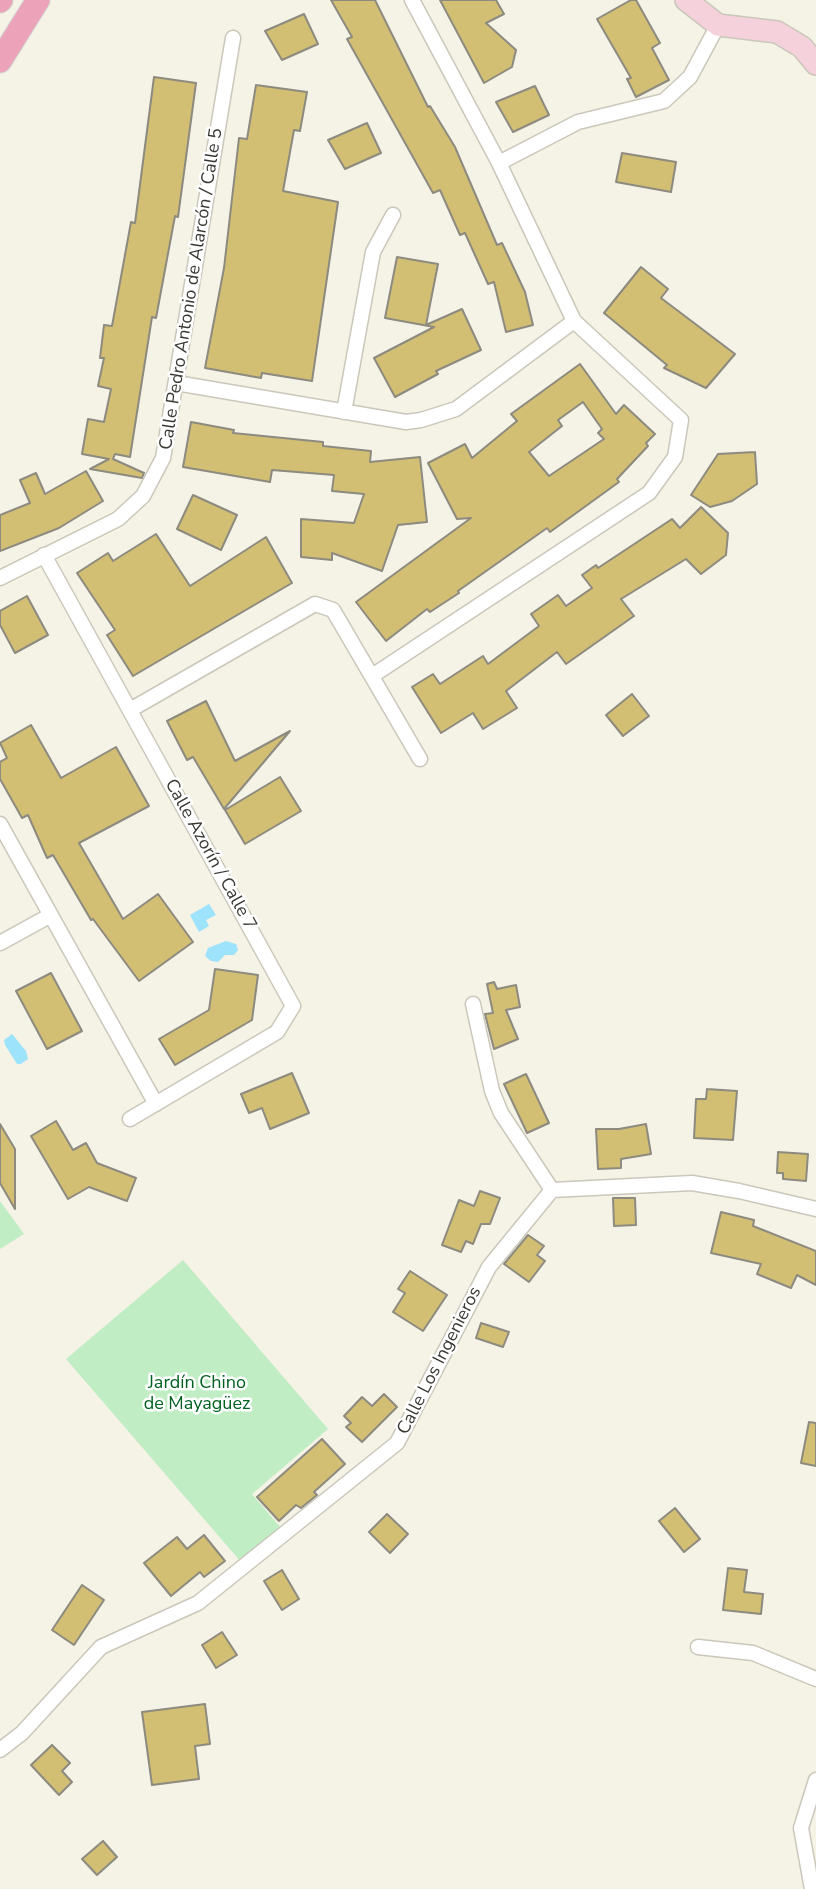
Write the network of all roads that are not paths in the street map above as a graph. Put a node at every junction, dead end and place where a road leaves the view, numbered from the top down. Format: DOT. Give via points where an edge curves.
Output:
graph roads {
  1 [pos="38,0"];
  2 [pos="412,0"];
  3 [pos="686,0"];
  4 [pos="718,25"];
  5 [pos="233,38"];
  6 [pos="0,61"];
  7 [pos="816,64"];
  8 [pos="499,163"];
  9 [pos="393,215"];
  10 [pos="574,321"];
  11 [pos="176,383"];
  12 [pos="344,412"];
  13 [pos="44,555"];
  14 [pos="0,578"];
  15 [pos="372,676"];
  16 [pos="130,710"];
  17 [pos="420,759"];
  18 [pos="0,824"];
  19 [pos="51,915"];
  20 [pos="0,943"];
  21 [pos="473,1004"];
  22 [pos="156,1104"];
  23 [pos="130,1119"];
  24 [pos="552,1189"];
  25 [pos="816,1209"];
  26 [pos="698,1647"];
  27 [pos="816,1679"];
  28 [pos="22,1733"];
  29 [pos="0,1750"];
  30 [pos="0,1761"];
  31 [pos="816,1780"];
  32 [pos="812,1889"];
  1 -- 6 [label="main road"];
  2 -- 8 [label="street"];
  3 -- 4 [label="street"];
  4 -- 7 [label="street" via="777,32 802,47"];
  4 -- 8 [label="street" via="690,77 664,101 579,121"];
  5 -- 11 [label="street, Calle Pedro Antonio de Alarcón / Calle 5"];
  8 -- 10 [label="street"];
  9 -- 12 [label="street" via="373,252"];
  10 -- 12 [label="street" via="456,410 406,422"];
  10 -- 15 [label="street" via="681,420 676,457 649,493"];
  11 -- 12 [label="street"];
  11 -- 13 [label="street, Calle Pedro Antonio de Alarcón / Calle 5" via="163,458 143,496 118,519"];
  13 -- 14 [label="street, Calle Pedro Antonio de Alarcón / Calle 5"];
  13 -- 16 [label="street, Calle Azorín / Calle 7"];
  15 -- 16 [label="street" via="334,610 315,604"];
  15 -- 17 [label="street"];
  16 -- 22 [label="street, Calle Azorín / Calle 7" via="293,1006 276,1032"];
  18 -- 19 [label="street"];
  19 -- 20 [label="street"];
  19 -- 22 [label="street"];
  21 -- 24 [label="street" via="500,1113"];
  22 -- 23 [label="street, Calle Azorín / Calle 7"];
  24 -- 25 [label="street" via="692,1184"];
  24 -- 28 [label="street, Calle Los Ingenieros" via="489,1266 397,1443 198,1603 101,1647"];
  26 -- 27 [label="street" via="753,1653"];
  28 -- 29 [label="street, Calle Los Ingenieros"];
  28 -- 30 [label="street"];
  31 -- 32 [label="street" via="801,1828"];
}
